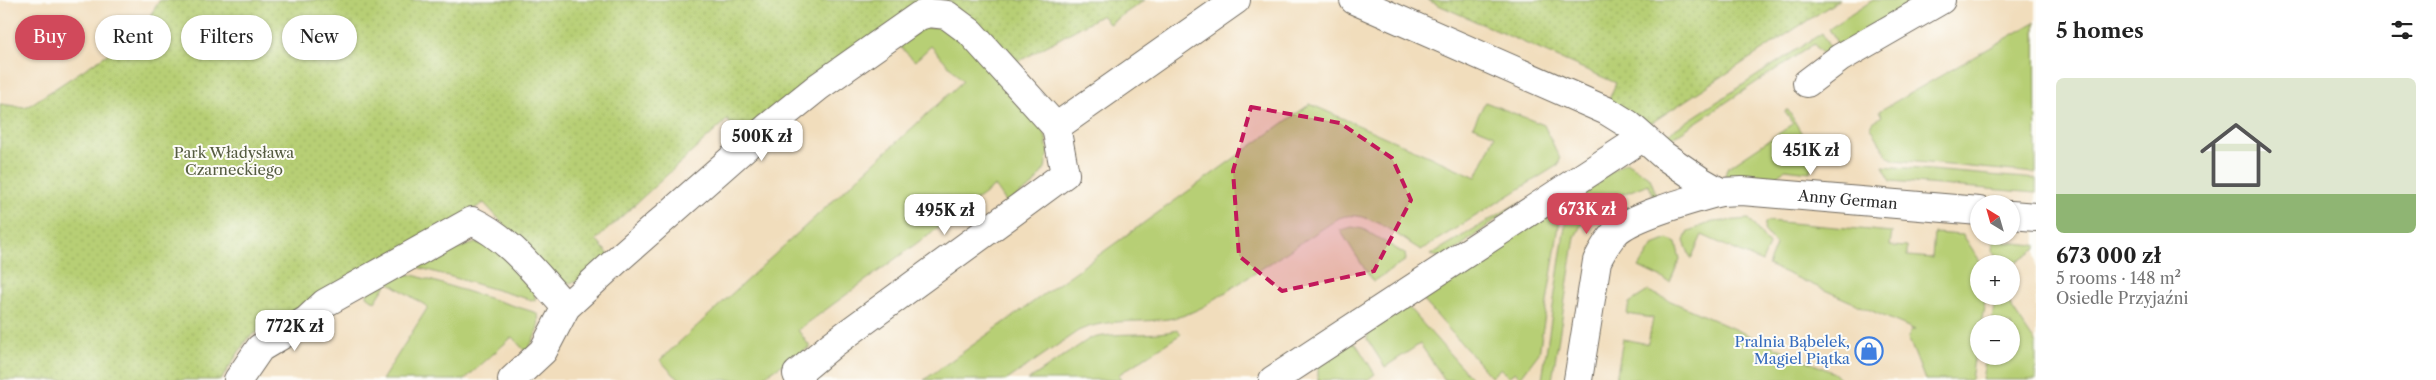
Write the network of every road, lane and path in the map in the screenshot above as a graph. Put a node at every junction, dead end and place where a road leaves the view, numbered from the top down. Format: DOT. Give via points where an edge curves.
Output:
graph roads {
  1 [pos="1236,0"];
  2 [pos="1354,0"];
  3 [pos="1941,0"];
  4 [pos="1807,83"];
  5 [pos="1056,127"];
  6 [pos="1642,138"];
  7 [pos="1720,192"];
  8 [pos="1970,210"];
  9 [pos="2020,216"];
  10 [pos="2036,217"];
  11 [pos="566,307"];
  12 [pos="1301,372"];
  13 [pos="238,380"];
  14 [pos="512,380"];
  15 [pos="800,380"];
  16 [pos="1272,380"];
  17 [pos="1578,380"];
  1 -- 5 [label="street"];
  2 -- 6 [label="street" via="1607,111 1628,124"];
  3 -- 4 [label="street" via="1840,58"];
  5 -- 11 [label="street" via="961,24 938,13 919,16 766,128"];
  5 -- 15 [label="street" via="1065,174 833,344 797,374"];
  6 -- 7 [label="street"];
  6 -- 12 [label="street"];
  7 -- 8 [label="street, Anny German" via="1742,191"];
  7 -- 17 [label="street, Anny German" via="1628,224 1606,245 1597,261"];
  9 -- 10 [label="street"];
  11 -- 13 [label="street" via="507,243 472,221 325,303 307,320 260,348"];
  11 -- 14 [label="street" via="543,351"];
  12 -- 16 [label="street"];
}
